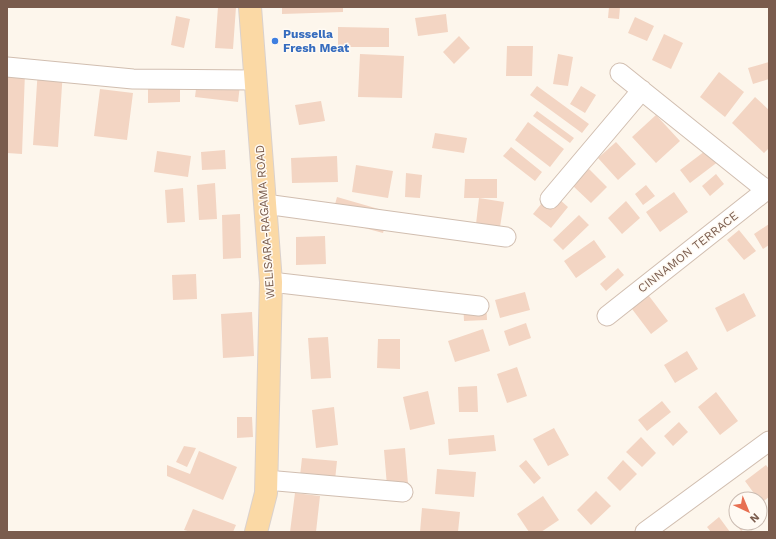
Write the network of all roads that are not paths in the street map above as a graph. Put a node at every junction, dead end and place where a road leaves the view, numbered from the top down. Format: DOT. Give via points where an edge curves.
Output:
graph roads {
  1 [pos="250,7"];
  2 [pos="7,67"];
  3 [pos="620,73"];
  4 [pos="255,80"];
  5 [pos="642,90"];
  6 [pos="768,189"];
  7 [pos="550,199"];
  8 [pos="265,204"];
  9 [pos="506,237"];
  10 [pos="271,282"];
  11 [pos="479,306"];
  12 [pos="607,316"];
  13 [pos="769,441"];
  14 [pos="266,480"];
  15 [pos="403,492"];
  16 [pos="256,532"];
  17 [pos="645,532"];
  1 -- 4 [label="main road, WELISARA-RAGAMA ROAD"];
  2 -- 4 [label="street" via="133,79"];
  3 -- 5 [label="street"];
  4 -- 8 [label="main road, WELISARA-RAGAMA ROAD"];
  5 -- 6 [label="street"];
  5 -- 7 [label="street"];
  6 -- 12 [label="street, CINNAMON TERRACE"];
  8 -- 9 [label="street"];
  8 -- 10 [label="main road, WELISARA-RAGAMA ROAD"];
  10 -- 11 [label="street"];
  10 -- 14 [label="main road, WELISARA-RAGAMA ROAD"];
  13 -- 17 [label="street"];
  14 -- 15 [label="street"];
  14 -- 16 [label="main road, WELISARA-RAGAMA ROAD" via="266,493"];
}
